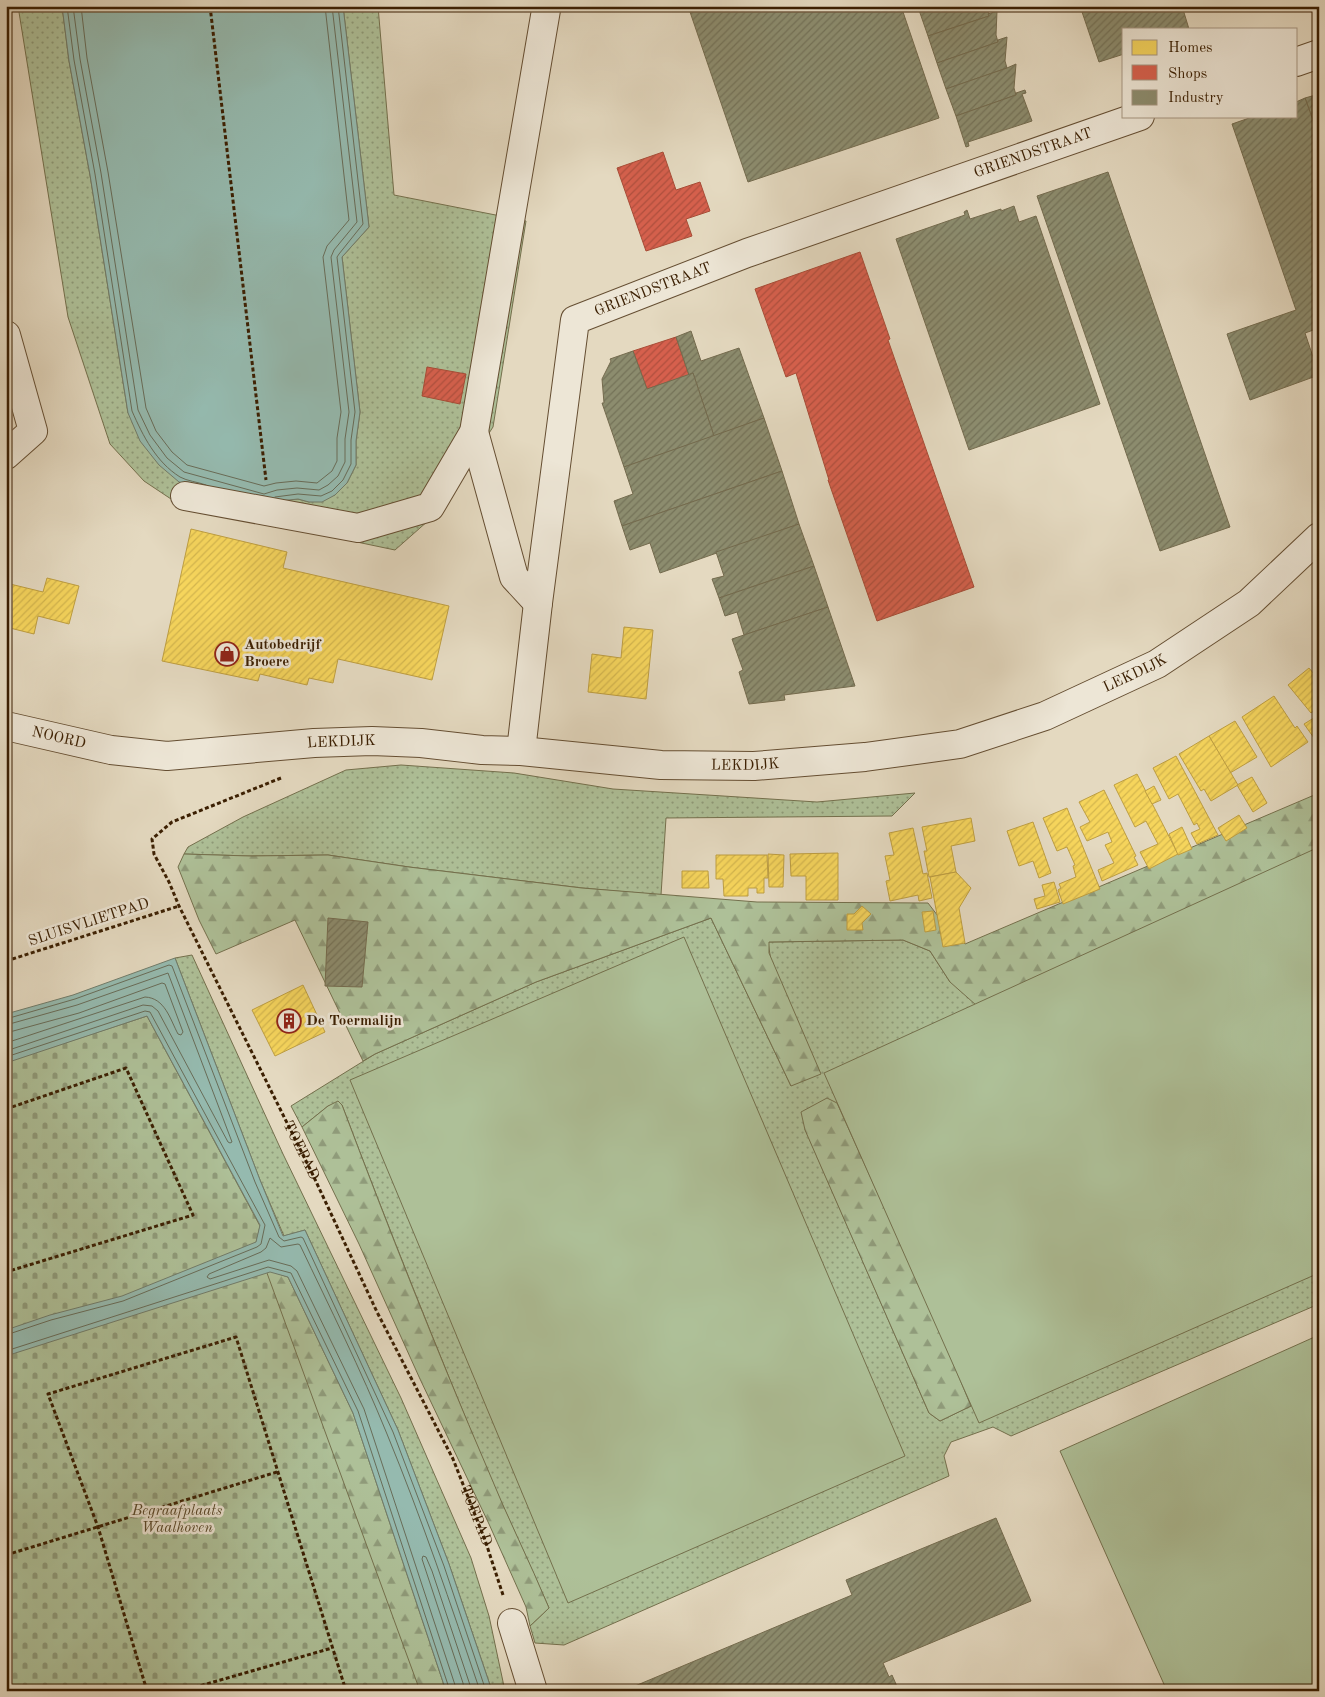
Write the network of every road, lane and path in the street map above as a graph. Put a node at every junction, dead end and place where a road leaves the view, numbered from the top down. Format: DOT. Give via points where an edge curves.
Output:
graph roads {
  1 [pos="210,6"];
  2 [pos="544,6"];
  3 [pos="1319,54"];
  4 [pos="1298,61"];
  5 [pos="1134,118"];
  6 [pos="6,336"];
  7 [pos="474,432"];
  8 [pos="6,455"];
  9 [pos="186,496"];
  10 [pos="269,512"];
  11 [pos="1319,537"];
  12 [pos="538,603"];
  13 [pos="6,726"];
  14 [pos="111,750"];
  15 [pos="521,751"];
  16 [pos="282,778"];
  17 [pos="179,906"];
  18 [pos="6,961"];
  19 [pos="6,1109"];
  20 [pos="6,1272"];
  21 [pos="277,1472"];
  22 [pos="98,1527"];
  23 [pos="6,1555"];
  24 [pos="512,1623"];
  25 [pos="332,1648"];
  26 [pos="147,1691"];
  27 [pos="182,1691"];
  28 [pos="346,1691"];
  29 [pos="533,1691"];
  1 -- 10 [label="path"];
  2 -- 7 [label="street" via="546,10"];
  3 -- 4 [label="street"];
  5 -- 12 [label="street, GRIENDSTRAAT" via="747,253 575,320"];
  6 -- 8 [label="street" via="33,431"];
  7 -- 10 [label="street" via="430,507 358,528"];
  7 -- 12 [label="street" via="514,577"];
  9 -- 10 [label="street"];
  11 -- 15 [label="street, LEKDIJK" via="1249,603 1157,664 1045,716 960,744 754,766 661,765"];
  12 -- 15 [label="street, GRIENDSTRAAT"];
  13 -- 14 [label="street, NOORD"];
  14 -- 15 [label="street, LEKDIJK" via="167,756 372,741"];
  16 -- 17 [label="path, TOEPAD" via="172,822 152,839 154,854"];
  17 -- 18 [label="path, SLUISVLIETPAD"];
  17 -- 24 [label="path, TOEPAD" via="452,1459 485,1540"];
  19 -- 20 [label="path" via="126,1068 193,1215"];
  21 -- 22 [label="path"];
  21 -- 22 [label="path" via="236,1337 48,1394"];
  21 -- 25 [label="path"];
  22 -- 23 [label="path"];
  22 -- 26 [label="path"];
  24 -- 29 [label="street"];
  25 -- 27 [label="path"];
  25 -- 28 [label="path"];
}
